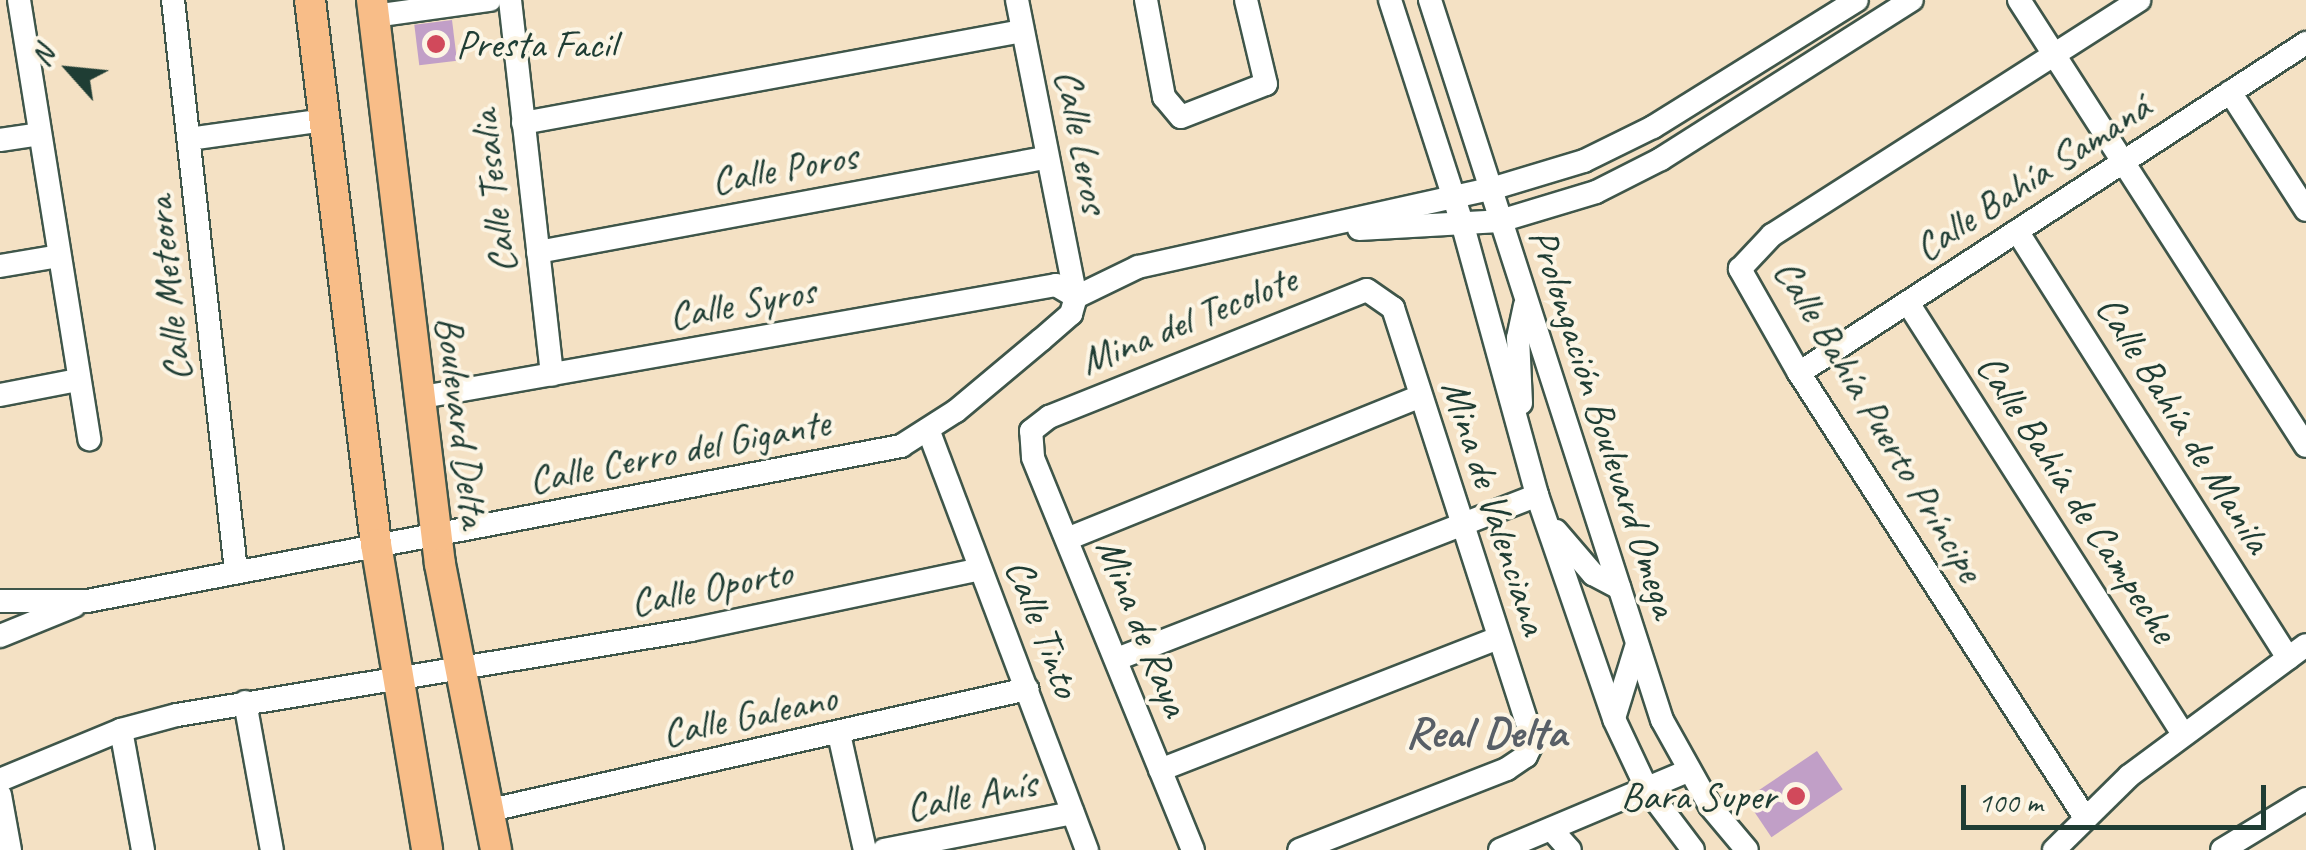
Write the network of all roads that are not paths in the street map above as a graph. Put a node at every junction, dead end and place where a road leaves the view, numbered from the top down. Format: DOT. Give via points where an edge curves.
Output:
graph roads {
  1 [pos="173,0"];
  2 [pos="310,0"];
  3 [pos="490,0"];
  4 [pos="510,0"];
  5 [pos="1017,0"];
  6 [pos="1146,0"];
  7 [pos="1246,0"];
  8 [pos="1390,0"];
  9 [pos="1430,0"];
  10 [pos="1858,0"];
  11 [pos="1912,0"];
  12 [pos="2019,0"];
  13 [pos="2139,0"];
  14 [pos="13,3"];
  15 [pos="372,8"];
  16 [pos="1022,31"];
  17 [pos="2306,44"];
  18 [pos="2054,55"];
  19 [pos="2230,92"];
  20 [pos="324,120"];
  21 [pos="523,123"];
  22 [pos="40,134"];
  23 [pos="189,138"];
  24 [pos="0,140"];
  25 [pos="1044,158"];
  26 [pos="2124,162"];
  27 [pos="1491,190"];
  28 [pos="1452,197"];
  29 [pos="2306,210"];
  30 [pos="1500,221"];
  31 [pos="1463,226"];
  32 [pos="1309,230"];
  33 [pos="2016,230"];
  34 [pos="538,252"];
  35 [pos="59,256"];
  36 [pos="0,266"];
  37 [pos="1378,292"];
  38 [pos="1076,297"];
  39 [pos="1526,302"];
  40 [pos="1908,302"];
  41 [pos="1798,374"];
  42 [pos="552,375"];
  43 [pos="78,380"];
  44 [pos="0,395"];
  45 [pos="1418,397"];
  46 [pos="417,398"];
  47 [pos="1032,431"];
  48 [pos="929,432"];
  49 [pos="1520,437"];
  50 [pos="90,439"];
  51 [pos="2306,446"];
  52 [pos="1540,506"];
  53 [pos="1458,520"];
  54 [pos="436,536"];
  55 [pos="1067,539"];
  56 [pos="376,544"];
  57 [pos="980,569"];
  58 [pos="236,570"];
  59 [pos="1619,588"];
  60 [pos="0,601"];
  61 [pos="86,601"];
  62 [pos="0,636"];
  63 [pos="1496,640"];
  64 [pos="1636,647"];
  65 [pos="2297,651"];
  66 [pos="1116,659"];
  67 [pos="456,672"];
  68 [pos="396,678"];
  69 [pos="1027,689"];
  70 [pos="246,702"];
  71 [pos="1614,719"];
  72 [pos="121,730"];
  73 [pos="838,734"];
  74 [pos="2183,734"];
  75 [pos="1160,770"];
  76 [pos="1688,771"];
  77 [pos="0,780"];
  78 [pos="1647,789"];
  79 [pos="0,795"];
  80 [pos="2306,800"];
  81 [pos="486,811"];
  82 [pos="1072,813"];
  83 [pos="2084,816"];
  84 [pos="1551,829"];
  85 [pos="10,850"];
  86 [pos="143,850"];
  87 [pos="272,850"];
  88 [pos="428,850"];
  89 [pos="496,850"];
  90 [pos="865,850"];
  91 [pos="884,850"];
  92 [pos="1088,850"];
  93 [pos="1193,850"];
  94 [pos="1298,850"];
  95 [pos="1500,850"];
  96 [pos="1570,850"];
  97 [pos="1693,850"];
  98 [pos="1747,850"];
  99 [pos="2054,850"];
  100 [pos="2222,850"];
  1 -- 23 [label="street, Calle Meteora"];
  2 -- 20 [label="main road"];
  3 -- 15 [label="street"];
  4 -- 21 [label="street, Calle Tesalia"];
  5 -- 16 [label="street, Calle Leros"];
  6 -- 7 [label="street" via="1167,105 1181,117 1266,84"];
  8 -- 28 [label="street, Prolongación Boulevard Omega"];
  9 -- 27 [label="street, Prolongación Boulevard Omega"];
  10 -- 27 [label="street, Calle Cerro del Gigante" via="1615,148"];
  11 -- 30 [label="street, Calle Cerro del Gigante" via="1627,178"];
  12 -- 18 [label="street"];
  13 -- 18 [label="street, Calle Bahía Puerto Príncipe"];
  14 -- 22 [label="street"];
  15 -- 46 [label="main road, Boulevard Delta"];
  16 -- 21 [label="street"];
  16 -- 25 [label="street, Calle Leros"];
  17 -- 19 [label="street, Calle Bahía Samaná"];
  18 -- 26 [label="street"];
  18 -- 41 [label="street, Calle Bahía Puerto Príncipe" via="1746,257 1743,280"];
  19 -- 26 [label="street, Calle Bahía Samaná"];
  19 -- 29 [label="street"];
  20 -- 23 [label="street"];
  20 -- 56 [label="main road"];
  21 -- 34 [label="street, Calle Tesalia"];
  22 -- 24 [label="street"];
  22 -- 35 [label="street"];
  23 -- 58 [label="street, Calle Meteora"];
  25 -- 34 [label="street, Calle Poros"];
  25 -- 38 [label="street, Calle Leros"];
  26 -- 33 [label="street, Calle Bahía Samaná"];
  26 -- 51 [label="street"];
  27 -- 28 [label="street, Calle Cerro del Gigante"];
  27 -- 30 [label="street, Prolongación Boulevard Omega"];
  28 -- 31 [label="street, Prolongación Boulevard Omega"];
  28 -- 32 [label="street, Calle Cerro del Gigante"];
  30 -- 31 [label="street, Calle Cerro del Gigante"];
  30 -- 39 [label="street, Prolongación Boulevard Omega"];
  31 -- 32 [label="street, Calle Cerro del Gigante"];
  31 -- 49 [label="street, Prolongación Boulevard Omega"];
  32 -- 38 [label="street, Calle Cerro del Gigante" via="1171,257"];
  33 -- 40 [label="street, Calle Bahía Samaná"];
  33 -- 65 [label="street, Calle Bahía de Manila"];
  34 -- 42 [label="street, Calle Tesalia"];
  35 -- 36 [label="street"];
  35 -- 43 [label="street"];
  37 -- 45 [label="street, Mina de Valenciana" via="1393,308"];
  37 -- 47 [label="street, Mina del Tecolote" via="1352,293 1049,417"];
  38 -- 42 [label="street, Calle Syros" via="1056,285"];
  38 -- 48 [label="street, Calle Cerro del Gigante" via="1071,314"];
  39 -- 49 [label="street" via="1518,338"];
  39 -- 59 [label="street, Prolongación Boulevard Omega"];
  40 -- 41 [label="street, Calle Bahía Samaná"];
  40 -- 74 [label="street, Calle Bahía de Campeche"];
  41 -- 83 [label="street, Calle Bahía Puerto Príncipe"];
  42 -- 46 [label="street, Calle Syros"];
  43 -- 44 [label="street"];
  43 -- 50 [label="street"];
  45 -- 53 [label="street, Mina de Valenciana"];
  45 -- 55 [label="street"];
  46 -- 54 [label="main road, Boulevard Delta"];
  47 -- 55 [label="street, Mina de Raya" via="1030,448"];
  48 -- 54 [label="street, Calle Cerro del Gigante" via="902,446"];
  48 -- 57 [label="street, Calle Tinto"];
  49 -- 52 [label="street, Prolongación Boulevard Omega"];
  52 -- 53 [label="street"];
  52 -- 59 [label="street" via="1594,574"];
  52 -- 71 [label="street, Prolongación Boulevard Omega"];
  53 -- 63 [label="street, Mina de Valenciana"];
  53 -- 66 [label="street"];
  54 -- 56 [label="street, Calle Cerro del Gigante"];
  54 -- 67 [label="main road, Boulevard Delta"];
  55 -- 66 [label="street, Mina de Raya"];
  56 -- 58 [label="street, Calle Cerro del Gigante"];
  56 -- 68 [label="main road"];
  57 -- 67 [label="street, Calle Oporto"];
  57 -- 69 [label="street, Calle Tinto"];
  58 -- 61 [label="street, Calle Cerro del Gigante"];
  59 -- 64 [label="street, Prolongación Boulevard Omega"];
  60 -- 61 [label="street, Calle Cerro del Gigante"];
  61 -- 62 [label="street"];
  63 -- 75 [label="street"];
  63 -- 94 [label="street, Mina de Valenciana" via="1531,729 1531,750 1507,769"];
  64 -- 71 [label="street"];
  64 -- 76 [label="street, Prolongación Boulevard Omega"];
  65 -- 74 [label="street"];
  66 -- 75 [label="street, Mina de Raya"];
  67 -- 68 [label="street, Calle Oporto"];
  67 -- 81 [label="main road, Boulevard Delta"];
  68 -- 70 [label="street, Calle Oporto"];
  68 -- 88 [label="main road"];
  69 -- 73 [label="street, Calle Galeano"];
  69 -- 82 [label="street, Calle Tinto"];
  70 -- 72 [label="street, Calle Oporto"];
  70 -- 87 [label="street"];
  71 -- 78 [label="street, Prolongación Boulevard Omega"];
  72 -- 77 [label="street, Calle Oporto"];
  72 -- 86 [label="street"];
  73 -- 81 [label="street, Calle Galeano"];
  73 -- 90 [label="street"];
  74 -- 83 [label="street"];
  75 -- 93 [label="street, Mina de Raya"];
  76 -- 78 [label="street"];
  76 -- 98 [label="street, Prolongación Boulevard Omega"];
  78 -- 84 [label="street"];
  78 -- 97 [label="street, Prolongación Boulevard Omega"];
  79 -- 85 [label="street"];
  80 -- 100 [label="street"];
  81 -- 89 [label="main road, Boulevard Delta"];
  82 -- 91 [label="street, Calle Anís"];
  82 -- 92 [label="street, Calle Tinto"];
  83 -- 99 [label="street"];
  84 -- 95 [label="street"];
  84 -- 96 [label="street"];
}
